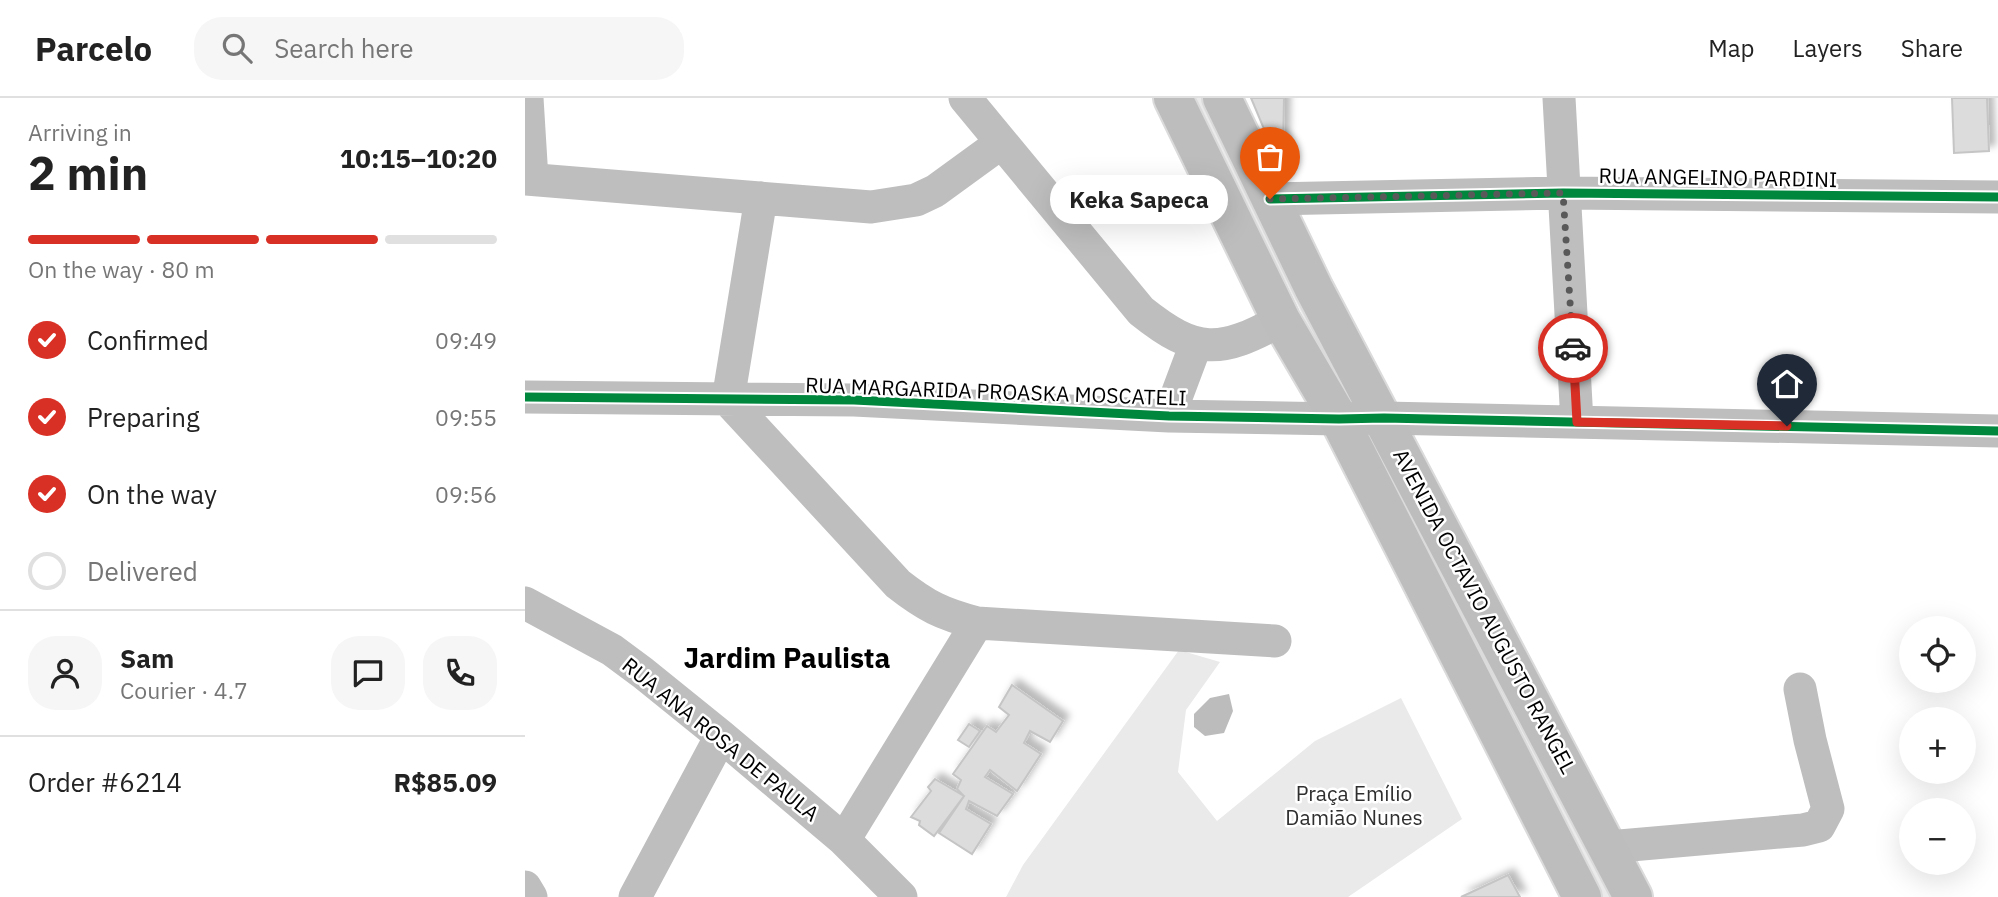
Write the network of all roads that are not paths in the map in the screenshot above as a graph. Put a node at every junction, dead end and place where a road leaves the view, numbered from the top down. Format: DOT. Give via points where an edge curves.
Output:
graph roads {
  1 [pos="527,98"];
  2 [pos="965,98"];
  3 [pos="1173,98"];
  4 [pos="1222,98"];
  5 [pos="1559,98"];
  6 [pos="1001,143"];
  7 [pos="528,179"];
  8 [pos="1563,193"];
  9 [pos="1998,197"];
  10 [pos="761,198"];
  11 [pos="1270,199"];
  12 [pos="1281,320"];
  13 [pos="1196,345"];
  14 [pos="525,397"];
  15 [pos="728,400"];
  16 [pos="1169,416"];
  17 [pos="1384,418"];
  18 [pos="1339,419"];
  19 [pos="1577,422"];
  20 [pos="1998,431"];
  21 [pos="525,603"];
  22 [pos="977,623"];
  23 [pos="1275,641"];
  24 [pos="1800,690"];
  25 [pos="721,736"];
  26 [pos="844,840"];
  27 [pos="1608,848"];
  28 [pos="525,887"];
  29 [pos="531,897"];
  30 [pos="635,897"];
  31 [pos="901,897"];
  32 [pos="1582,897"];
  33 [pos="1633,897"];
  1 -- 7 [label="street"];
  2 -- 6 [label="street"];
  3 -- 12 [label="main road, AVENIDA OCTAVIO AUGUSTO RANGEL"];
  4 -- 11 [label="main road, AVENIDA OCTAVIO AUGUSTO RANGEL"];
  5 -- 8 [label="street"];
  6 -- 10 [label="street" via="916,200 871,207"];
  6 -- 13 [label="street" via="1141,311"];
  7 -- 10 [label="street"];
  8 -- 9 [label="street, RUA ANGELINO PARDINI"];
  8 -- 11 [label="street, RUA ANGELINO PARDINI"];
  8 -- 19 [label="street"];
  10 -- 15 [label="street"];
  11 -- 17 [label="main road, AVENIDA OCTAVIO AUGUSTO RANGEL"];
  12 -- 13 [label="street" via="1248,338"];
  12 -- 18 [label="main road, AVENIDA OCTAVIO AUGUSTO RANGEL"];
  13 -- 16 [label="street"];
  14 -- 15 [label="street, RUA MARGARIDA PROASKA MOSCATELI"];
  15 -- 16 [label="street, RUA MARGARIDA PROASKA MOSCATELI" via="854,400"];
  15 -- 22 [label="street" via="898,583 943,614"];
  16 -- 18 [label="street, RUA MARGARIDA PROASKA MOSCATELI"];
  17 -- 18 [label="street, RUA MARGARIDA PROASKA MOSCATELI"];
  17 -- 19 [label="street, RUA MARGARIDA PROASKA MOSCATELI"];
  17 -- 27 [label="main road, AVENIDA OCTAVIO AUGUSTO RANGEL"];
  18 -- 32 [label="main road, AVENIDA OCTAVIO AUGUSTO RANGEL"];
  19 -- 20 [label="street, RUA MARGARIDA PROASKA MOSCATELI"];
  21 -- 25 [label="street, RUA ANA ROSA DE PAULA" via="612,650"];
  22 -- 23 [label="street"];
  22 -- 26 [label="street"];
  24 -- 27 [label="street" via="1828,809 1819,826"];
  25 -- 26 [label="street, RUA ANA ROSA DE PAULA"];
  25 -- 30 [label="street"];
  26 -- 31 [label="street, RUA ANA ROSA DE PAULA"];
  27 -- 33 [label="main road, AVENIDA OCTAVIO AUGUSTO RANGEL"];
  28 -- 29 [label="street"];
}
